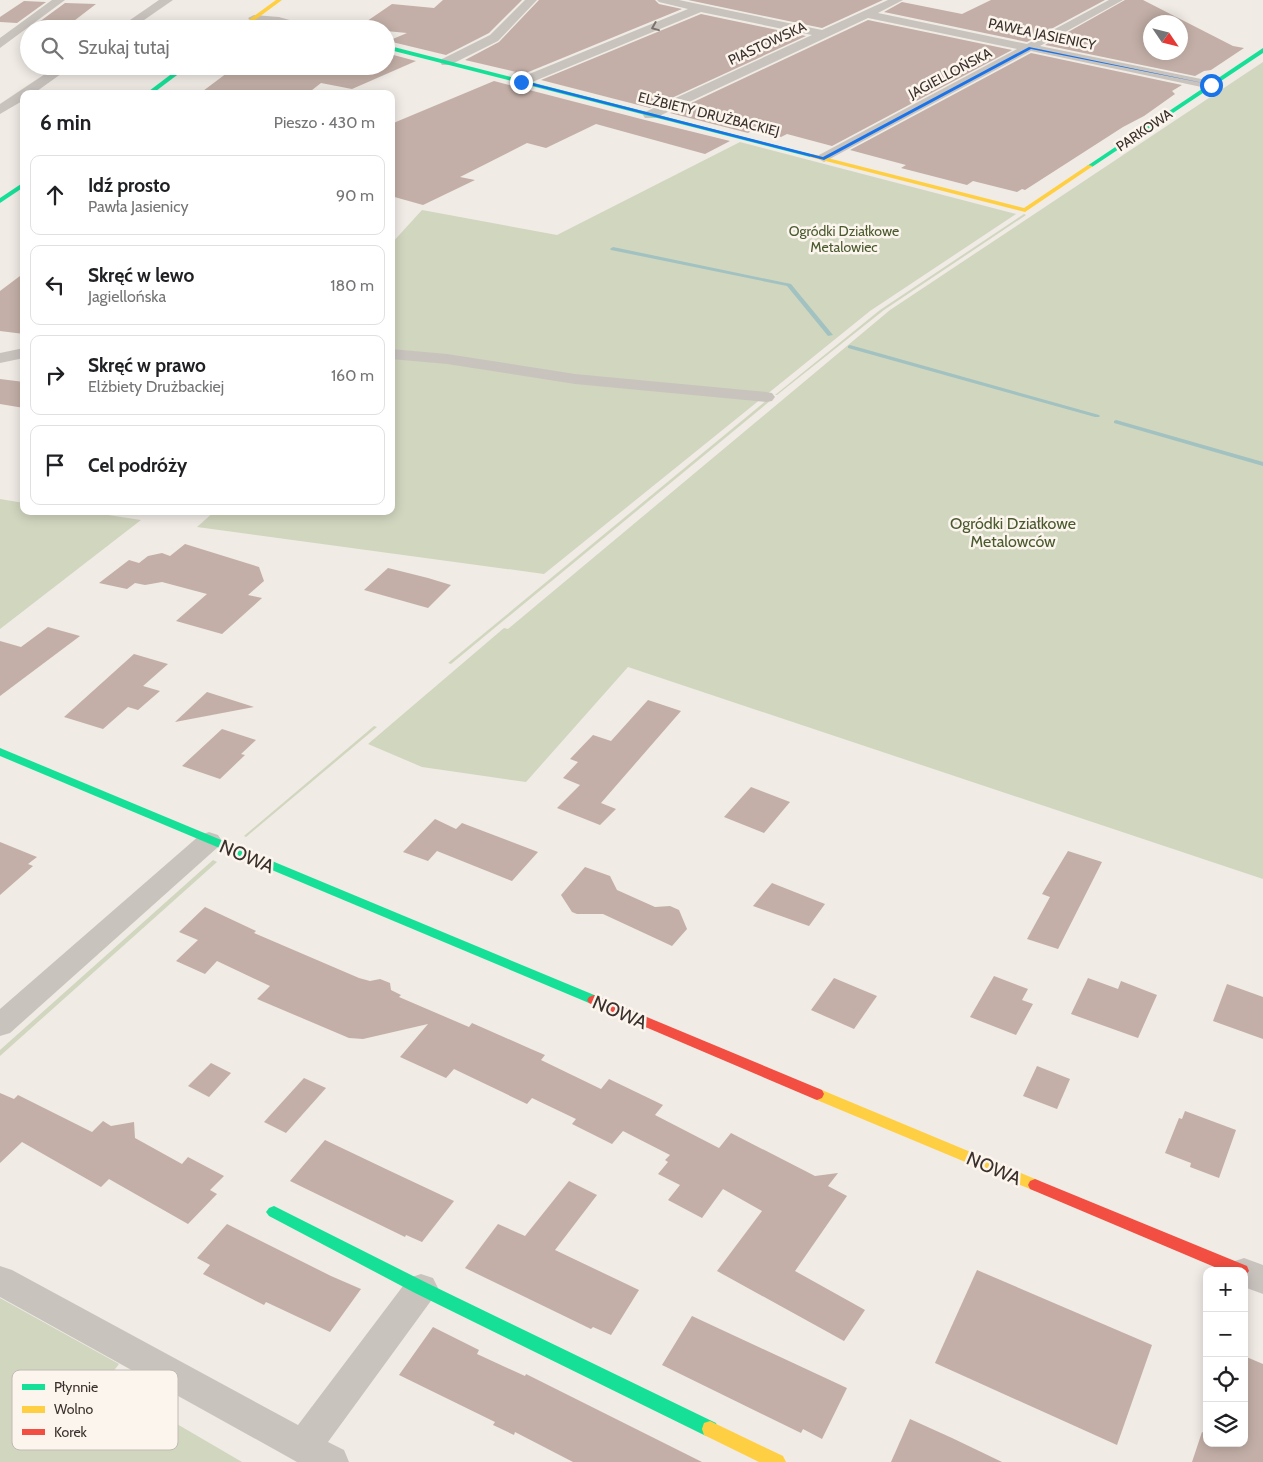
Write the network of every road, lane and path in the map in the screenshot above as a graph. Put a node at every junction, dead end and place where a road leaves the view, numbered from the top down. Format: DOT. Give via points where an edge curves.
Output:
graph roads {
  1 [pos="59,0"];
  2 [pos="167,0"];
  3 [pos="279,0"];
  4 [pos="532,0"];
  5 [pos="662,0"];
  6 [pos="897,0"];
  7 [pos="1117,0"];
  8 [pos="700,8"];
  9 [pos="866,14"];
  10 [pos="254,18"];
  11 [pos="32,20"];
  12 [pos="137,20"];
  13 [pos="251,20"];
  14 [pos="279,20"];
  15 [pos="20,29"];
  16 [pos="0,32"];
  17 [pos="16,32"];
  18 [pos="20,32"];
  19 [pos="822,34"];
  20 [pos="0,44"];
  21 [pos="1031,47"];
  22 [pos="395,49"];
  23 [pos="1263,50"];
  24 [pos="446,62"];
  25 [pos="52,75"];
  26 [pos="174,75"];
  27 [pos="521,82"];
  28 [pos="1211,85"];
  29 [pos="30,90"];
  30 [pos="153,90"];
  31 [pos="20,97"];
  32 [pos="0,110"];
  33 [pos="650,114"];
  34 [pos="824,158"];
  35 [pos="20,186"];
  36 [pos="4,195"];
  37 [pos="1025,210"];
  38 [pos="20,354"];
  39 [pos="395,354"];
  40 [pos="0,358"];
  41 [pos="766,397"];
  42 [pos="0,752"];
  43 [pos="209,840"];
  44 [pos="0,1025"];
  45 [pos="274,1212"];
  46 [pos="1233,1267"];
  47 [pos="1248,1273"];
  48 [pos="0,1280"];
  49 [pos="1263,1280"];
  50 [pos="421,1288"];
  51 [pos="164,1370"];
  52 [pos="178,1378"];
  53 [pos="317,1454"];
  54 [pos="777,1462"];
  1 -- 11 [label="street"];
  2 -- 12 [label="street"];
  3 -- 10 [label="street"];
  4 -- 24 [label="street" via="494,38"];
  5 -- 8 [label="street"];
  6 -- 9 [label="street, PIASTOWSKA"];
  7 -- 21 [label="street, JAGIELLOŃSKA"];
  8 -- 19 [label="street"];
  8 -- 27 [label="street, one-way"];
  9 -- 19 [label="street, PIASTOWSKA"];
  9 -- 21 [label="street, PAWŁA JASIENICY"];
  10 -- 13 [label="street"];
  10 -- 14 [label="street"];
  15 -- 17 [label="street"];
  16 -- 17 [label="street"];
  17 -- 18 [label="street"];
  17 -- 20 [label="street"];
  19 -- 33 [label="street, PIASTOWSKA"];
  21 -- 28 [label="street, PAWŁA JASIENICY"];
  21 -- 34 [label="street, JAGIELLOŃSKA"];
  22 -- 24 [label="street, ELŻBIETY DRUŻBACKIEJ"];
  23 -- 28 [label="street, PARKOWA"];
  24 -- 27 [label="street, ELŻBIETY DRUŻBACKIEJ"];
  25 -- 29 [label="street"];
  26 -- 30 [label="street"];
  27 -- 33 [label="street, ELŻBIETY DRUŻBACKIEJ"];
  28 -- 37 [label="street, PARKOWA"];
  31 -- 32 [label="street"];
  33 -- 34 [label="street, ELŻBIETY DRUŻBACKIEJ"];
  34 -- 37 [label="street, ELŻBIETY DRUŻBACKIEJ"];
  35 -- 36 [label="street"];
  38 -- 40 [label="street"];
  39 -- 41 [label="street" via="456,360 576,379"];
  42 -- 43 [label="street, NOWA"];
  43 -- 44 [label="street"];
  43 -- 46 [label="street, NOWA"];
  45 -- 50 [label="street"];
  47 -- 49 [label="street, NOWA"];
  48 -- 51 [label="street"];
  50 -- 53 [label="street"];
  50 -- 54 [label="street"];
  52 -- 53 [label="street"];
}
